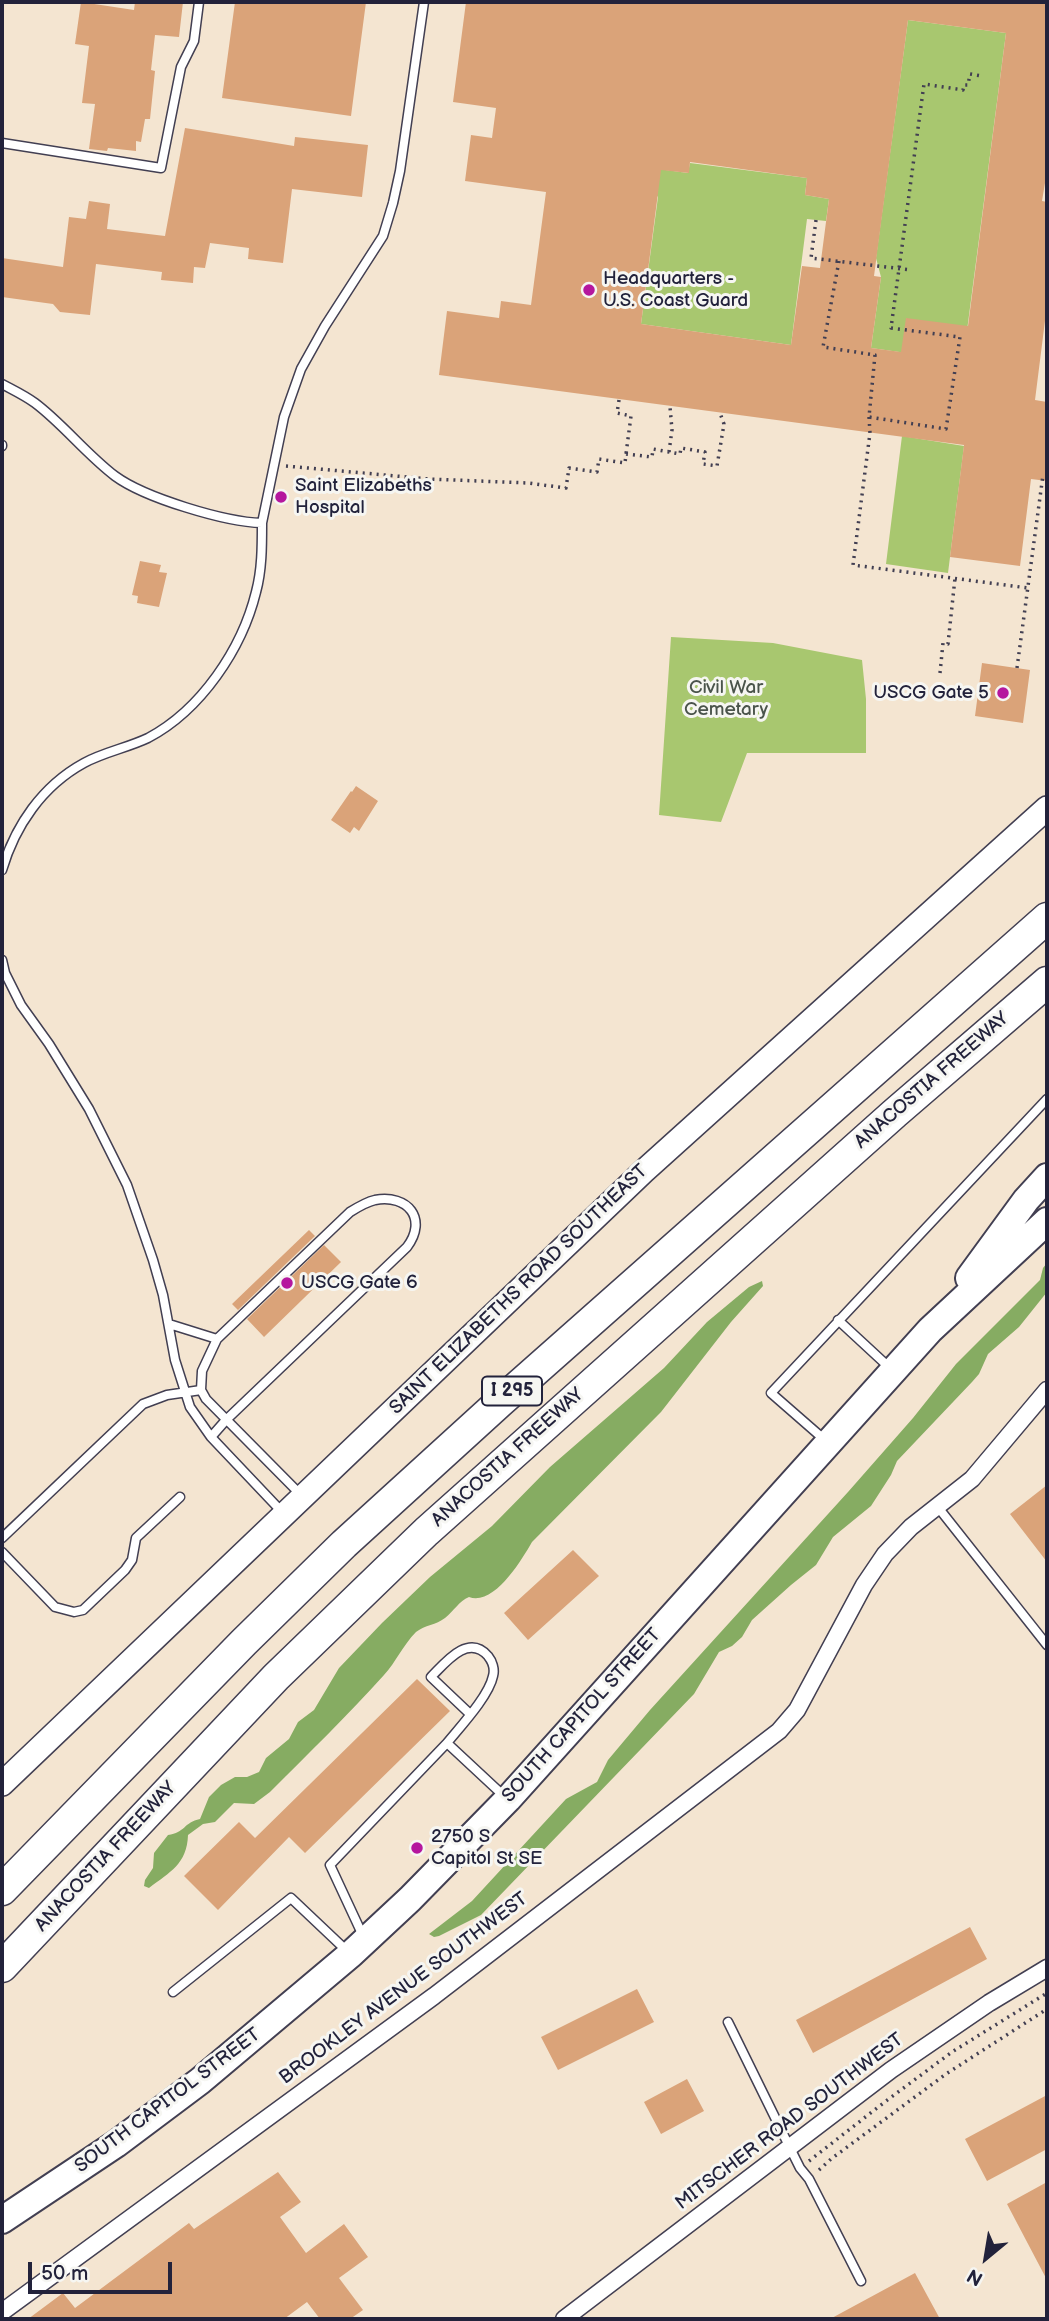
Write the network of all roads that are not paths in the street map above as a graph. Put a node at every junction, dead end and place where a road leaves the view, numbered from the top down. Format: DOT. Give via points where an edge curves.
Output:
graph roads {
  1 [pos="199,2"];
  2 [pos="424,2"];
  3 [pos="2,142"];
  4 [pos="2,384"];
  5 [pos="262,523"];
  6 [pos="1047,808"];
  7 [pos="2,870"];
  8 [pos="1047,918"];
  9 [pos="2,960"];
  10 [pos="1047,982"];
  11 [pos="1047,1099"];
  12 [pos="1047,1177"];
  13 [pos="1047,1221"];
  14 [pos="838,1320"];
  15 [pos="169,1324"];
  16 [pos="930,1329"];
  17 [pos="217,1339"];
  18 [pos="893,1371"];
  19 [pos="201,1390"];
  20 [pos="1047,1390"];
  21 [pos="184,1393"];
  22 [pos="226,1420"];
  23 [pos="211,1437"];
  24 [pos="828,1443"];
  25 [pos="302,1496"];
  26 [pos="180,1497"];
  27 [pos="937,1506"];
  28 [pos="284,1514"];
  29 [pos="2,1538"];
  30 [pos="2,1552"];
  31 [pos="1047,1645"];
  32 [pos="470,1714"];
  33 [pos="447,1743"];
  34 [pos="2,1784"];
  35 [pos="508,1799"];
  36 [pos="2,1890"];
  37 [pos="358,1947"];
  38 [pos="2,1967"];
  39 [pos="1047,1968"];
  40 [pos="173,1992"];
  41 [pos="728,2022"];
  42 [pos="790,2148"];
  43 [pos="2,2220"];
  44 [pos="861,2281"];
  45 [pos="2,2312"];
  46 [pos="570,2317"];
  1 -- 3 [label="lane" via="194,41 181,67 160,168"];
  2 -- 5 [label="lane" via="390,214 383,236 301,369 284,417"];
  4 -- 5 [label="lane" via="34,402 128,485 231,520"];
  5 -- 7 [label="lane" via="257,589 232,650 213,679 161,729 84,763 55,783 22,823"];
  6 -- 25 [label="main road, SAINT ELIZABETHS ROAD SOUTHEAST" via="694,1124"];
  8 -- 36 [label="highway, I 295" via="353,1536"];
  9 -- 15 [label="lane" via="21,1005 69,1074 110,1146 142,1225"];
  10 -- 38 [label="highway, ANACOSTIA FREEWAY / I 295" via="426,1532 276,1677"];
  11 -- 14 [label="lane"];
  12 -- 16 [label="main road"];
  13 -- 16 [label="main road"];
  14 -- 18 [label="lane"];
  14 -- 24 [label="lane" via="771,1393"];
  15 -- 17 [label="lane"];
  15 -- 21 [label="lane"];
  16 -- 18 [label="main road, SOUTH CAPITOL STREET"];
  17 -- 19 [label="lane" via="202,1371"];
  17 -- 22 [label="lane" via="360,1205 396,1200 413,1214 418,1225 407,1247"];
  18 -- 24 [label="main road, SOUTH CAPITOL STREET"];
  19 -- 21 [label="lane"];
  19 -- 22 [label="lane"];
  20 -- 27 [label="street, BROOKLEY AVENUE SOUTHWEST" via="972,1479"];
  21 -- 23 [label="lane"];
  21 -- 29 [label="lane" via="143,1404"];
  22 -- 23 [label="lane"];
  22 -- 25 [label="lane"];
  23 -- 28 [label="lane"];
  24 -- 35 [label="main road, SOUTH CAPITOL STREET"];
  25 -- 28 [label="main road, SAINT ELIZABETHS ROAD SOUTHEAST"];
  26 -- 30 [label="lane" via="136,1538 125,1570 83,1610 55,1607"];
  27 -- 31 [label="lane"];
  27 -- 45 [label="street, BROOKLEY AVENUE SOUTHWEST" via="879,1562 797,1710 779,1731 424,2003"];
  28 -- 34 [label="main road, SAINT ELIZABETHS ROAD SOUTHEAST"];
  32 -- 32 [label="lane" via="432,1678 467,1647 484,1652 493,1667 490,1685"];
  32 -- 33 [label="lane"];
  33 -- 35 [label="lane"];
  33 -- 37 [label="lane" via="330,1864"];
  35 -- 37 [label="main road, SOUTH CAPITOL STREET"];
  37 -- 40 [label="lane" via="291,1898"];
  37 -- 43 [label="main road, SOUTH CAPITOL STREET" via="150,2119"];
  39 -- 42 [label="street, MITSCHER ROAD SOUTHWEST" via="923,2047"];
  41 -- 42 [label="lane"];
  42 -- 44 [label="lane"];
  42 -- 46 [label="street, MITSCHER ROAD SOUTHWEST"];
}
